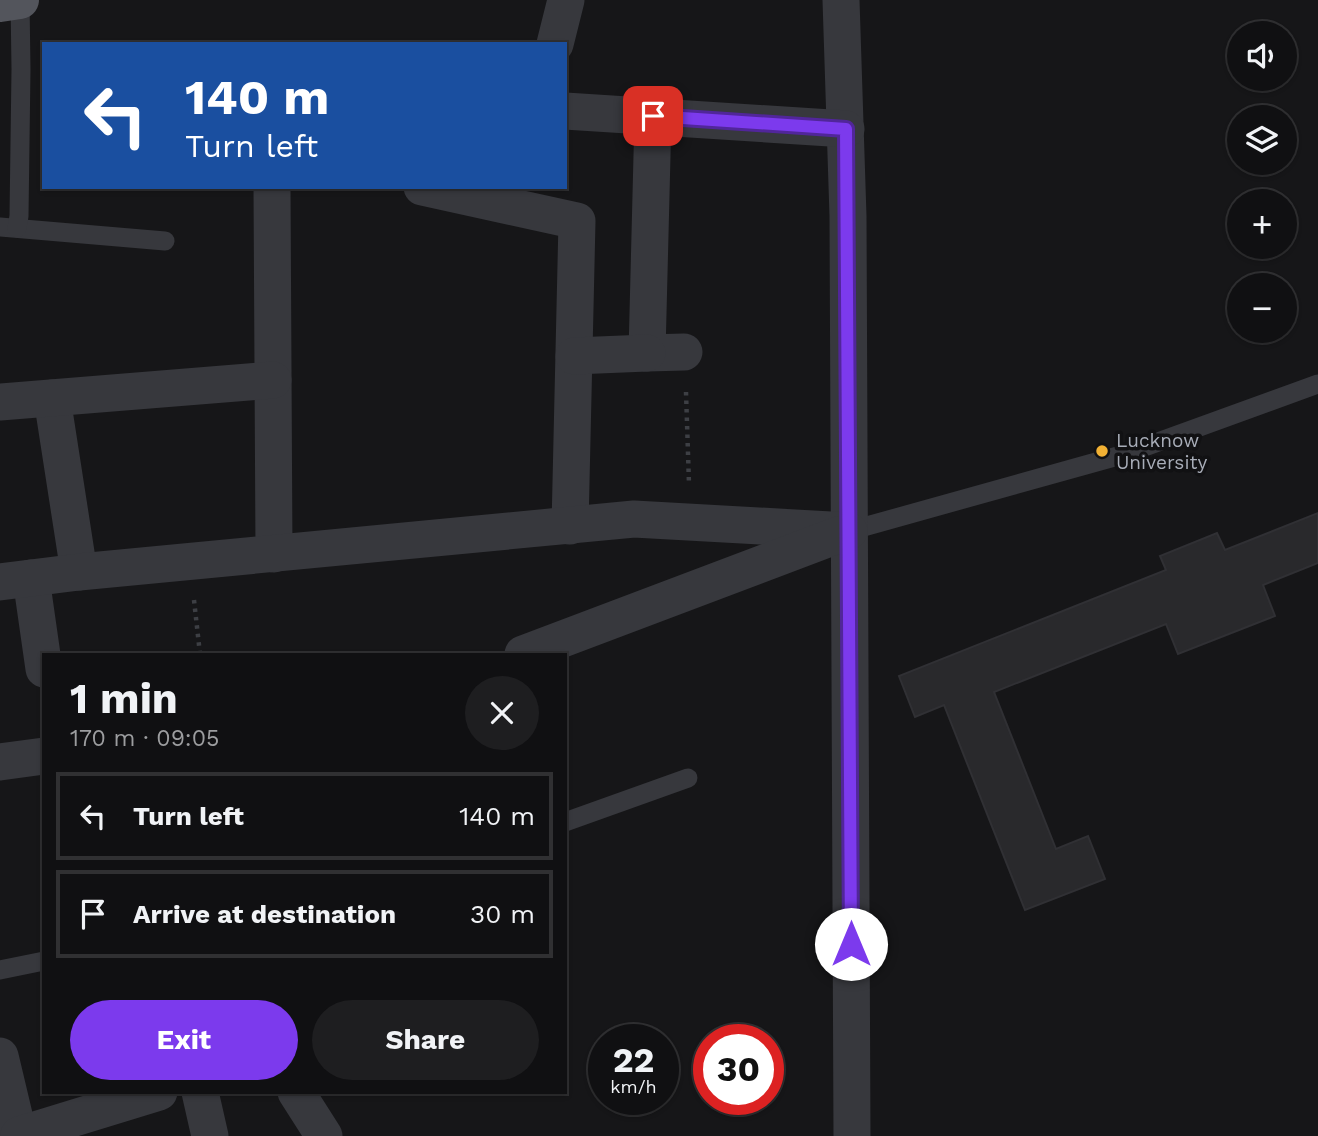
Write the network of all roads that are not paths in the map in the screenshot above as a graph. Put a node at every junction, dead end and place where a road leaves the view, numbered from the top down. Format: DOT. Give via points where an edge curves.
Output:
graph roads {
  1 [pos="20,0"];
  2 [pos="566,0"];
  3 [pos="841,0"];
  4 [pos="0,3"];
  5 [pos="556,42"];
  6 [pos="567,111"];
  7 [pos="653,116"];
  8 [pos="846,129"];
  9 [pos="272,189"];
  10 [pos="441,189"];
  11 [pos="516,197"];
  12 [pos="9,227"];
  13 [pos="165,241"];
  14 [pos="684,352"];
  15 [pos="647,354"];
  16 [pos="574,356"];
  17 [pos="273,380"];
  18 [pos="1318,384"];
  19 [pos="52,398"];
  20 [pos="0,402"];
  21 [pos="570,526"];
  22 [pos="849,531"];
  23 [pos="274,554"];
  24 [pos="79,572"];
  25 [pos="15,580"];
  26 [pos="526,653"];
  27 [pos="42,663"];
  28 [pos="42,756"];
  29 [pos="0,762"];
  30 [pos="688,778"];
  31 [pos="567,821"];
  32 [pos="42,961"];
  33 [pos="0,970"];
  34 [pos="0,1056"];
  35 [pos="149,1094"];
  36 [pos="200,1094"];
  37 [pos="297,1094"];
  38 [pos="13,1122"];
  39 [pos="210,1136"];
  40 [pos="324,1136"];
  41 [pos="852,1136"];
  1 -- 4 [label="main road"];
  1 -- 12 [label="lane" via="19,216"];
  2 -- 5 [label="street"];
  3 -- 8 [label="street"];
  6 -- 7 [label="street"];
  7 -- 8 [label="street"];
  7 -- 15 [label="street"];
  8 -- 22 [label="street"];
  9 -- 17 [label="street"];
  10 -- 11 [label="street"];
  11 -- 16 [label="street" via="577,221"];
  12 -- 13 [label="lane"];
  14 -- 15 [label="street"];
  15 -- 16 [label="street"];
  16 -- 21 [label="street"];
  17 -- 19 [label="street"];
  17 -- 23 [label="street"];
  18 -- 22 [label="lane" via="1125,454"];
  19 -- 20 [label="street"];
  19 -- 24 [label="street"];
  21 -- 22 [label="street" via="634,519"];
  21 -- 23 [label="street"];
  22 -- 26 [label="street"];
  22 -- 41 [label="street"];
  23 -- 24 [label="street"];
  24 -- 25 [label="street"];
  25 -- 27 [label="street"];
  28 -- 29 [label="street"];
  30 -- 31 [label="lane"];
  32 -- 33 [label="lane"];
  34 -- 38 [label="street"];
  35 -- 38 [label="street"];
  36 -- 39 [label="street"];
  37 -- 40 [label="street"];
}
